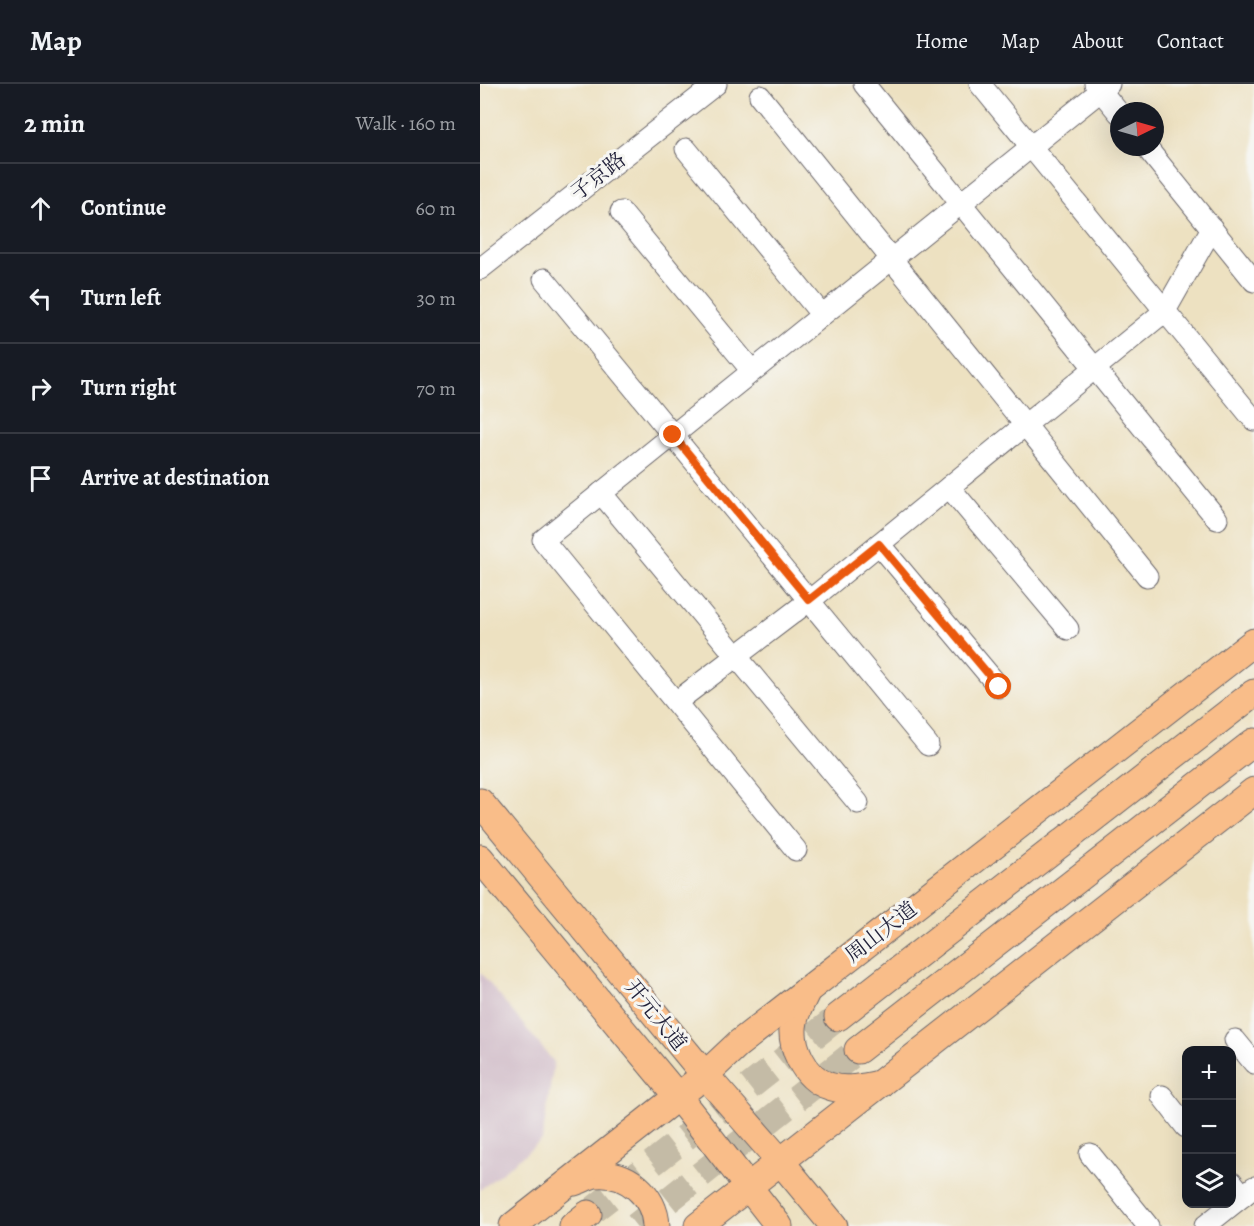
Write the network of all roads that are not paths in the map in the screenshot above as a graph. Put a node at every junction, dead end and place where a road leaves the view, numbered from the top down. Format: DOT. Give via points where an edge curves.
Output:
graph roads {
  1 [pos="716,84"];
  2 [pos="864,84"];
  3 [pos="980,84"];
  4 [pos="1101,86"];
  5 [pos="760,96"];
  6 [pos="1112,102"];
  7 [pos="1031,146"];
  8 [pos="686,149"];
  9 [pos="1153,156"];
  10 [pos="961,203"];
  11 [pos="621,212"];
  12 [pos="1212,228"];
  13 [pos="891,259"];
  14 [pos="480,269"];
  15 [pos="544,279"];
  16 [pos="1254,281"];
  17 [pos="1165,311"];
  18 [pos="822,315"];
  19 [pos="1095,368"];
  20 [pos="752,371"];
  21 [pos="1254,420"];
  22 [pos="1026,425"];
  23 [pos="673,435"];
  24 [pos="949,487"];
  25 [pos="601,493"];
  26 [pos="1217,519"];
  27 [pos="879,544"];
  28 [pos="1147,576"];
  29 [pos="809,600"];
  30 [pos="1068,629"];
  31 [pos="1254,642"];
  32 [pos="736,656"];
  33 [pos="999,687"];
  34 [pos="1254,693"];
  35 [pos="676,702"];
  36 [pos="1254,742"];
  37 [pos="928,745"];
  38 [pos="1254,791"];
  39 [pos="480,802"];
  40 [pos="858,803"];
  41 [pos="796,850"];
  42 [pos="480,858"];
  43 [pos="808,989"];
  44 [pos="838,1017"];
  45 [pos="1236,1040"];
  46 [pos="858,1050"];
  47 [pos="1254,1063"];
  48 [pos="705,1075"];
  49 [pos="880,1084"];
  50 [pos="1162,1096"];
  51 [pos="678,1097"];
  52 [pos="1182,1121"];
  53 [pos="1090,1154"];
  54 [pos="781,1162"];
  55 [pos="565,1185"];
  56 [pos="747,1187"];
  57 [pos="1243,1188"];
  58 [pos="513,1226"];
  59 [pos="656,1226"];
  60 [pos="698,1226"];
  61 [pos="779,1226"];
  62 [pos="834,1226"];
  63 [pos="1148,1226"];
  64 [pos="1205,1226"];
  1 -- 14 [label="street, 子京路"];
  2 -- 10 [label="street"];
  3 -- 7 [label="street"];
  4 -- 6 [label="street"];
  4 -- 7 [label="street"];
  5 -- 13 [label="street"];
  7 -- 10 [label="street"];
  7 -- 17 [label="street"];
  8 -- 18 [label="street"];
  9 -- 12 [label="street"];
  10 -- 13 [label="street"];
  10 -- 19 [label="street"];
  11 -- 20 [label="street"];
  12 -- 16 [label="street"];
  12 -- 17 [label="street"];
  13 -- 18 [label="street"];
  13 -- 22 [label="street"];
  15 -- 23 [label="street"];
  17 -- 19 [label="street"];
  17 -- 21 [label="street"];
  18 -- 20 [label="street"];
  19 -- 22 [label="street"];
  19 -- 26 [label="street"];
  20 -- 23 [label="street"];
  22 -- 24 [label="street"];
  22 -- 28 [label="street"];
  23 -- 25 [label="street"];
  23 -- 29 [label="street"];
  24 -- 27 [label="street"];
  24 -- 30 [label="street"];
  25 -- 32 [label="street"];
  25 -- 35 [label="street" via="543,540"];
  27 -- 29 [label="street"];
  27 -- 33 [label="street"];
  29 -- 32 [label="street"];
  29 -- 37 [label="street"];
  31 -- 43 [label="main road, 周山大道"];
  32 -- 35 [label="street"];
  32 -- 40 [label="street"];
  34 -- 44 [label="main road, 周山大道"];
  35 -- 41 [label="street"];
  36 -- 46 [label="main road"];
  38 -- 49 [label="main road"];
  39 -- 48 [label="main road, 开元大道"];
  42 -- 51 [label="main road, 开元大道"];
  43 -- 48 [label="main road, 周山大道"];
  43 -- 49 [label="main road" via="794,1020 794,1042 804,1068 828,1086 851,1089"];
  45 -- 47 [label="street"];
  48 -- 51 [label="main road, 周山大道"];
  48 -- 54 [label="main road, 开元大道"];
  49 -- 54 [label="main road"];
  50 -- 52 [label="street"];
  51 -- 55 [label="main road, 周山大道"];
  51 -- 56 [label="main road, 开元大道"];
  53 -- 63 [label="street"];
  54 -- 56 [label="main road"];
  54 -- 62 [label="main road, 开元大道"];
  55 -- 58 [label="main road, 周山大道"];
  55 -- 59 [label="main road" via="596,1174 623,1177 646,1195"];
  56 -- 60 [label="main road"];
  56 -- 61 [label="main road, 开元大道"];
  57 -- 64 [label="street"];
}
